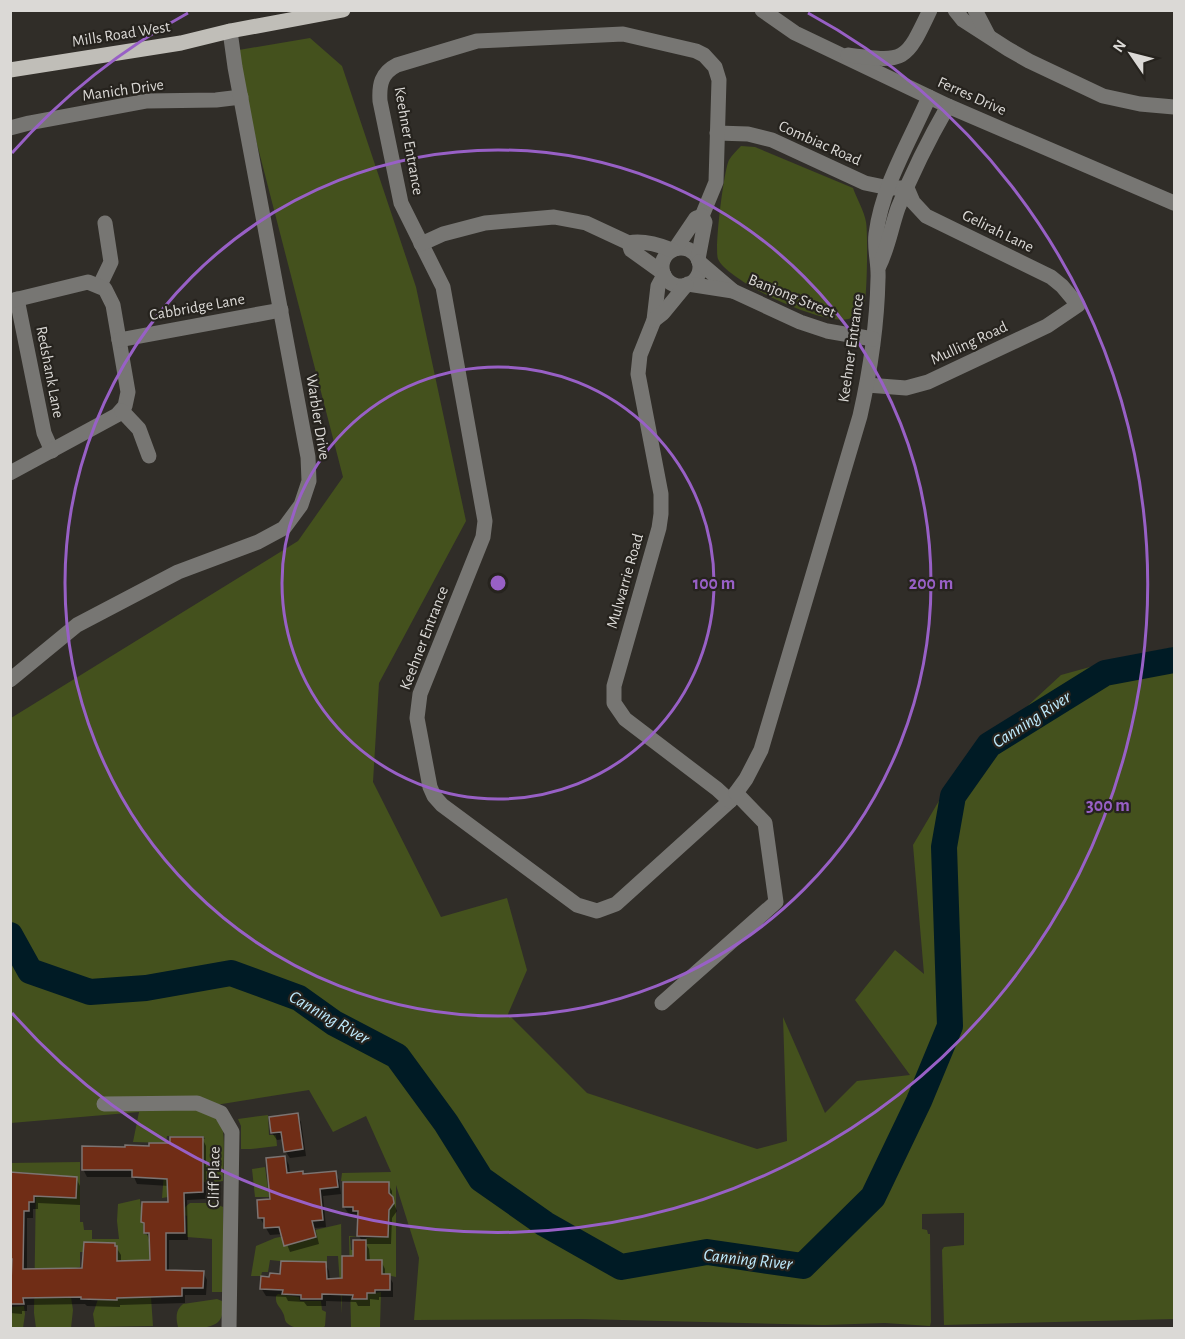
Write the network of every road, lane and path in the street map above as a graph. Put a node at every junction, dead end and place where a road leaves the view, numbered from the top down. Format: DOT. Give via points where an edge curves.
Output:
graph roads {
  1 [pos="343,10"];
  2 [pos="762,10"];
  3 [pos="930,10"];
  4 [pos="955,10"];
  5 [pos="975,10"];
  6 [pos="230,31"];
  7 [pos="988,35"];
  8 [pos="834,53"];
  9 [pos="10,70"];
  10 [pos="241,97"];
  11 [pos="929,97"];
  12 [pos="948,106"];
  13 [pos="1174,107"];
  14 [pos="10,128"];
  15 [pos="717,133"];
  16 [pos="889,188"];
  17 [pos="907,188"];
  18 [pos="1174,203"];
  19 [pos="702,216"];
  20 [pos="105,224"];
  21 [pos="629,243"];
  22 [pos="421,244"];
  23 [pos="674,249"];
  24 [pos="698,261"];
  25 [pos="879,266"];
  26 [pos="663,274"];
  27 [pos="687,284"];
  28 [pos="100,285"];
  29 [pos="733,291"];
  30 [pos="14,300"];
  31 [pos="1078,305"];
  32 [pos="281,310"];
  33 [pos="654,320"];
  34 [pos="873,339"];
  35 [pos="119,340"];
  36 [pos="867,385"];
  37 [pos="122,411"];
  38 [pos="52,451"];
  39 [pos="149,456"];
  40 [pos="10,473"];
  41 [pos="10,680"];
  42 [pos="733,797"];
  43 [pos="662,1003"];
  44 [pos="104,1104"];
  45 [pos="229,1329"];
  1 -- 6 [label="main road, Mills Road West"];
  2 -- 8 [label="street, Ferres Drive"];
  3 -- 8 [label="street" via="904,55 887,60"];
  4 -- 7 [label="street" via="963,20"];
  5 -- 7 [label="street"];
  6 -- 9 [label="main road, Mills Road West" via="181,43"];
  6 -- 10 [label="street, Warbler Drive"];
  7 -- 13 [label="street" via="1029,61 1103,96"];
  8 -- 11 [label="street, Ferres Drive"];
  10 -- 14 [label="street, Manich Drive" via="147,102"];
  10 -- 32 [label="street, Warbler Drive"];
  11 -- 12 [label="street, Ferres Drive"];
  11 -- 16 [label="street, Keehner Entrance"];
  12 -- 17 [label="street, Keehner Entrance"];
  12 -- 18 [label="street, Ferres Drive"];
  15 -- 16 [label="street, Combiac Road" via="772,140 865,183"];
  15 -- 19 [label="street, Keehner Entrance" via="716,182"];
  15 -- 22 [label="street, Keehner Entrance" via="719,80 708,58 696,51 623,34 477,41 396,65 382,78 380,101 401,203"];
  16 -- 17 [label="street, Combiac Road"];
  16 -- 25 [label="street, Keehner Entrance" via="876,233"];
  17 -- 25 [label="street, Keehner Entrance"];
  17 -- 31 [label="street, Gelirah Lane" via="926,216 1051,277"];
  19 -- 23 [label="street, Keehner Entrance" via="696,218"];
  19 -- 24 [label="street, Keehner Entrance" via="705,222"];
  20 -- 28 [label="street" via="111,262"];
  21 -- 22 [label="street" via="586,223 554,217 485,223"];
  21 -- 23 [label="street" via="637,241"];
  21 -- 26 [label="street" via="631,250"];
  22 -- 42 [label="street, Keehner Entrance" via="442,287 485,521 483,537 420,694 417,718 434,796 577,905 597,911 616,904"];
  23 -- 24 [label="street" via="689,250"];
  23 -- 26 [label="street" via="664,257"];
  24 -- 27 [label="street" via="698,275"];
  24 -- 29 [label="street, Banjong Street"];
  25 -- 34 [label="street, Keehner Entrance"];
  26 -- 27 [label="street" via="671,283"];
  26 -- 33 [label="street, Mulwarrie Road"];
  27 -- 29 [label="street, Banjong Street"];
  27 -- 33 [label="street, Mulwarrie Road"];
  28 -- 30 [label="street" via="75,284"];
  28 -- 35 [label="street" via="113,305"];
  29 -- 34 [label="street, Banjong Street" via="828,332"];
  30 -- 38 [label="street, Redshank Lane" via="44,434"];
  31 -- 36 [label="street, Mulling Road" via="1047,326 928,382 906,388"];
  32 -- 35 [label="street, Cabbridge Lane"];
  32 -- 41 [label="street, Warbler Drive" via="308,457 309,481 301,506 284,528 258,542 178,572 77,625"];
  33 -- 42 [label="street, Mulwarrie Road" via="643,345 638,374 661,494 661,514 614,686 614,703 625,719"];
  34 -- 36 [label="street, Keehner Entrance"];
  35 -- 37 [label="street" via="128,392"];
  36 -- 42 [label="street, Keehner Entrance" via="766,736 754,765"];
  37 -- 38 [label="street"];
  37 -- 39 [label="street" via="139,429"];
  38 -- 40 [label="street"];
  42 -- 43 [label="street, Mulwarrie Road" via="765,823 776,902"];
  44 -- 45 [label="street, Cliff Place" via="197,1103 221,1113 232,1132"];
}
